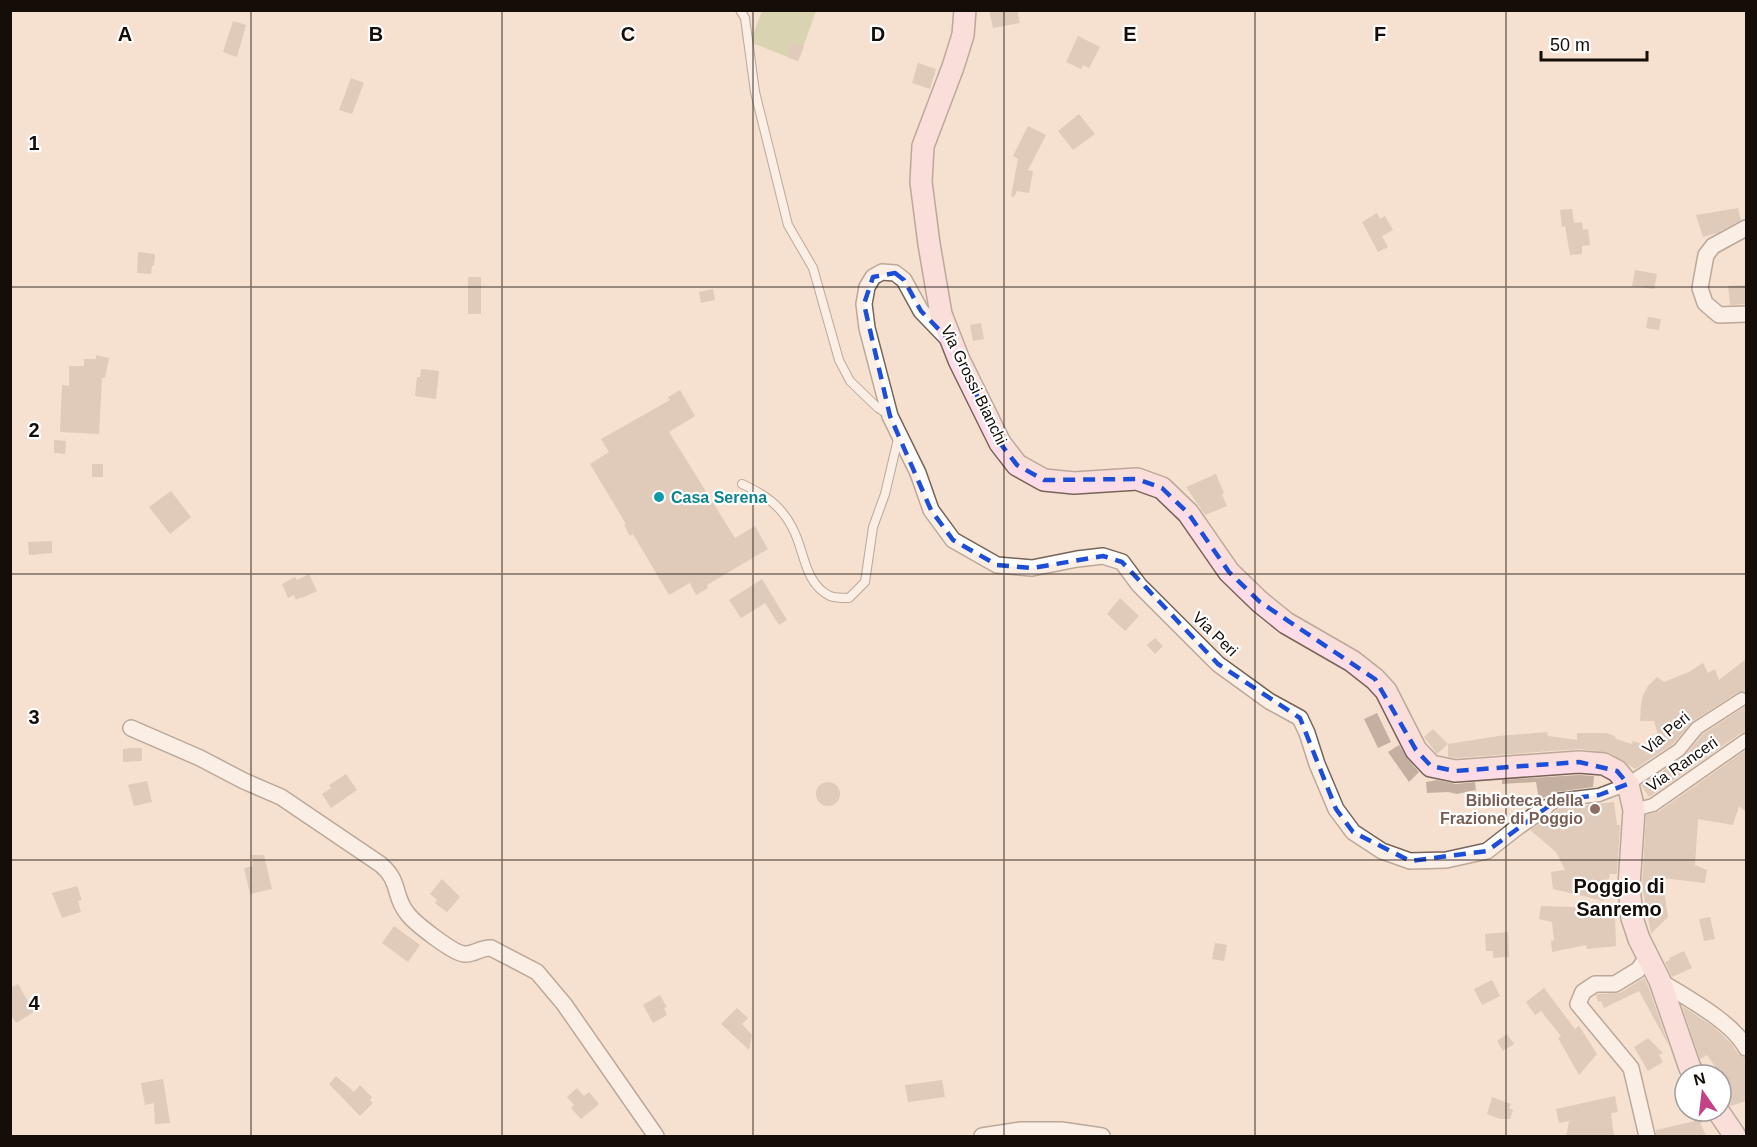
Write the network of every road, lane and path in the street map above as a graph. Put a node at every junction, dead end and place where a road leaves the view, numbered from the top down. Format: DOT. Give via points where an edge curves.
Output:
graph roads {
  1 [pos="740,10"];
  2 [pos="965,10"];
  3 [pos="1746,228"];
  4 [pos="1746,314"];
  5 [pos="951,342"];
  6 [pos="890,416"];
  7 [pos="899,434"];
  8 [pos="742,484"];
  9 [pos="1742,699"];
  10 [pos="131,728"];
  11 [pos="1746,740"];
  12 [pos="1628,784"];
  13 [pos="1545,808"];
  14 [pos="1634,810"];
  15 [pos="1648,956"];
  16 [pos="1660,981"];
  17 [pos="1746,1048"];
  18 [pos="1688,1063"];
  19 [pos="1726,1123"];
  20 [pos="656,1137"];
  21 [pos="982,1137"];
  22 [pos="1102,1137"];
  23 [pos="1647,1137"];
  24 [pos="1735,1137"];
  1 -- 6 [label="lane" via="745,18 755,92 788,225 813,268 846,374"];
  2 -- 5 [label="main road, Via Grossi Bianchi" via="963,35 923,146 921,182 941,314"];
  3 -- 4 [label="street" via="1713,246 1706,255 1700,288 1705,303 1719,315"];
  5 -- 6 [label="street, Via Peri" via="921,311 904,280 895,273 882,272 873,277 864,303 867,328"];
  5 -- 12 [label="main road, Via Grossi Bianchi" via="1000,443 1017,465 1044,480 1074,483 1137,479 1162,488 1188,513 1229,572 1260,602 1375,679 1386,691 1416,750 1431,766 1455,771 1587,762 1604,764"];
  6 -- 7 [label="street, Via Peri"];
  7 -- 8 [label="lane" via="873,527 865,582 849,598 831,597 812,581 793,528 781,510 764,494"];
  7 -- 13 [label="street, Via Peri" via="931,510 952,540 997,565 1032,568 1103,556 1122,562 1139,585 1218,664 1300,718 1336,809 1353,832 1382,851 1410,861 1446,860 1487,851"];
  9 -- 12 [label="street, Via Peri" via="1698,728 1679,750"];
  10 -- 20 [label="street" via="281,797 380,864 390,873 406,913 459,953 491,948 537,972 564,1004"];
  11 -- 14 [label="street, Via Ranceri" via="1653,805"];
  12 -- 13 [label="street, Via Peri" via="1599,795 1557,800"];
  12 -- 14 [label="main road"];
  14 -- 15 [label="main road" via="1629,886 1632,918"];
  15 -- 16 [label="main road"];
  15 -- 23 [label="street" via="1638,970 1615,984 1595,984 1583,992 1578,1004 1631,1068"];
  16 -- 17 [label="street" via="1725,1024"];
  16 -- 18 [label="main road"];
  19 -- 24 [label="main road"];
  21 -- 22 [label="street" via="1020,1130 1061,1130"];
}
